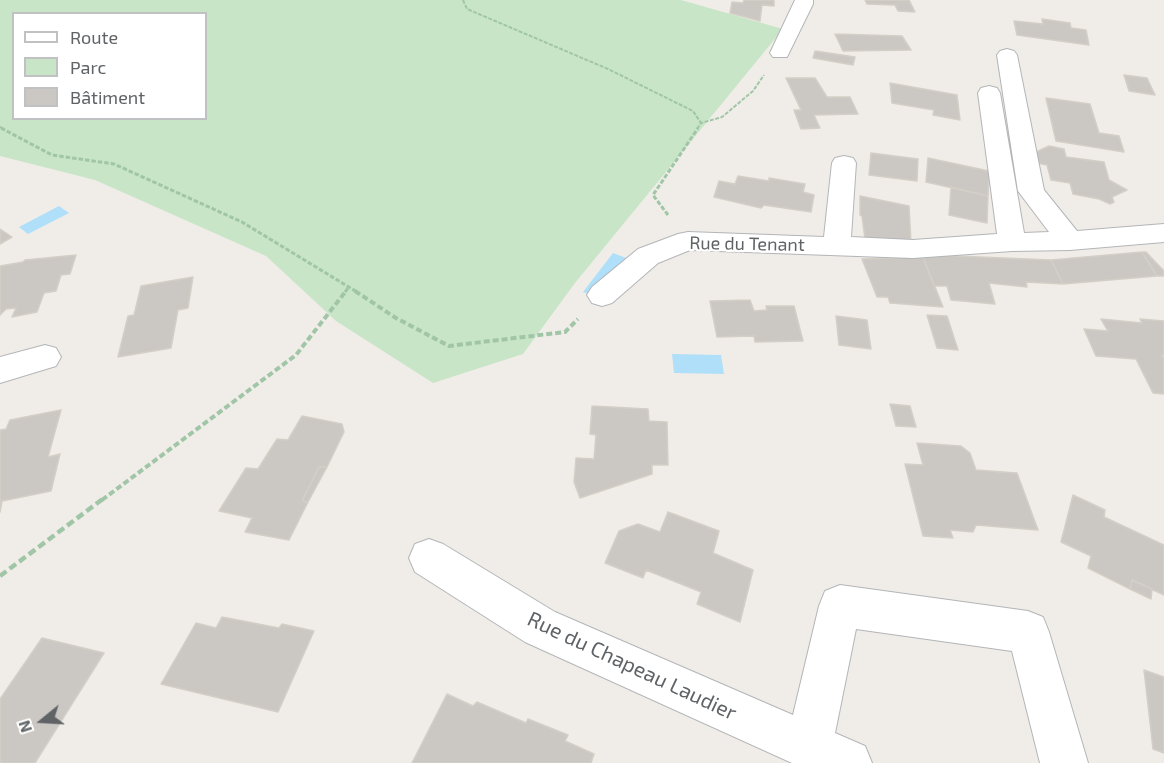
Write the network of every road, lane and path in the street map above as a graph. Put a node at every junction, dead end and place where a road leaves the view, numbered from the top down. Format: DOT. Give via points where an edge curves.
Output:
graph roads {
  1 [pos="463,0"];
  2 [pos="804,0"];
  3 [pos="780,53"];
  4 [pos="1007,55"];
  5 [pos="989,93"];
  6 [pos="701,123"];
  7 [pos="0,127"];
  8 [pos="844,163"];
  9 [pos="1164,233"];
  10 [pos="688,241"];
  11 [pos="1070,241"];
  12 [pos="1012,242"];
  13 [pos="837,246"];
  14 [pos="349,286"];
  15 [pos="602,295"];
  16 [pos="45,357"];
  17 [pos="0,370"];
  18 [pos="429,558"];
  19 [pos="0,576"];
  20 [pos="809,748"];
  21 [pos="848,763"];
  22 [pos="1064,763"];
  1 -- 6 [label="path" via="467,9 608,69 693,111"];
  2 -- 3 [label="street"];
  3 -- 6 [label="path" via="753,91 722,117"];
  4 -- 11 [label="street" via="1031,191"];
  5 -- 12 [label="street"];
  6 -- 10 [label="path" via="653,195"];
  7 -- 14 [label="path" via="51,155 114,164 242,222"];
  8 -- 13 [label="street"];
  9 -- 11 [label="street, Rue du Tenant"];
  10 -- 13 [label="street, Rue du Tenant"];
  10 -- 15 [label="street, Rue du Tenant" via="648,256"];
  11 -- 12 [label="street, Rue du Tenant"];
  12 -- 13 [label="street, Rue du Tenant" via="913,249"];
  14 -- 15 [label="path" via="396,318 449,346 566,332"];
  14 -- 19 [label="path" via="297,355"];
  16 -- 17 [label="street"];
  18 -- 20 [label="street, Rue du Chapeau Laudier" via="540,627"];
  20 -- 21 [label="street, Rue du Chapeau Laudier"];
  20 -- 22 [label="street" via="840,606 1028,632"];
}
